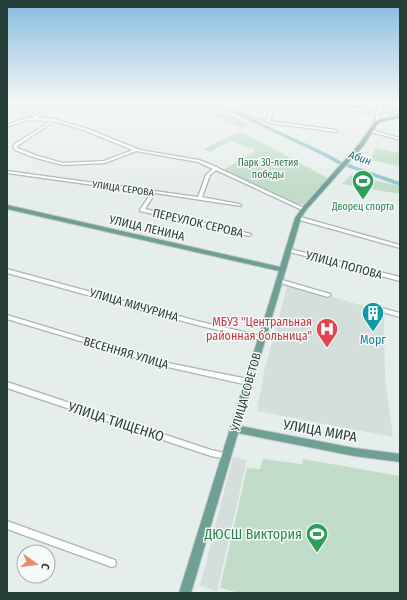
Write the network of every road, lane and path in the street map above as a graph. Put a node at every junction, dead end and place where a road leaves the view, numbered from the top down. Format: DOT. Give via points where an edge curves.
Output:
graph roads {
  1 [pos="41,129"];
  2 [pos="84,129"];
  3 [pos="321,129"];
  4 [pos="336,131"];
  5 [pos="372,131"];
  6 [pos="400,139"];
  7 [pos="135,150"];
  8 [pos="216,168"];
  9 [pos="7,172"];
  10 [pos="152,193"];
  11 [pos="200,198"];
  12 [pos="239,205"];
  13 [pos="7,207"];
  14 [pos="304,209"];
  15 [pos="298,218"];
  16 [pos="249,235"];
  17 [pos="400,247"];
  18 [pos="288,250"];
  19 [pos="282,270"];
  20 [pos="7,271"];
  21 [pos="400,279"];
  22 [pos="279,281"];
  23 [pos="328,295"];
  24 [pos="378,309"];
  25 [pos="400,315"];
  26 [pos="7,317"];
  27 [pos="261,338"];
  28 [pos="248,382"];
  29 [pos="7,385"];
  30 [pos="235,429"];
  31 [pos="226,456"];
  32 [pos="400,458"];
  33 [pos="7,525"];
  34 [pos="112,563"];
  35 [pos="185,593"];
  1 -- 7 [label="street" via="15,147 37,157 63,164 105,162"];
  2 -- 7 [label="street"];
  3 -- 4 [label="street"];
  5 -- 6 [label="street"];
  5 -- 14 [label="main road, УЛИЦА СОВЕТОВ"];
  7 -- 8 [label="street" via="197,160"];
  8 -- 11 [label="street" via="208,175"];
  8 -- 14 [label="street"];
  9 -- 10 [label="street, УЛИЦА СЕРОВА"];
  10 -- 11 [label="street, УЛИЦА СЕРОВА"];
  10 -- 16 [label="street, ПЕРЕУЛОК СЕРОВА" via="142,210"];
  11 -- 12 [label="street, УЛИЦА СЕРОВА"];
  13 -- 19 [label="main road, УЛИЦА ЛЕНИНА"];
  14 -- 15 [label="main road, УЛИЦА СОВЕТОВ"];
  15 -- 17 [label="street"];
  15 -- 18 [label="main road, УЛИЦА СОВЕТОВ"];
  18 -- 19 [label="main road, УЛИЦА СОВЕТОВ"];
  18 -- 21 [label="street, УЛИЦА ПОПОВА"];
  19 -- 22 [label="main road, УЛИЦА СОВЕТОВ"];
  20 -- 27 [label="street, УЛИЦА МИЧУРИНА"];
  22 -- 23 [label="street"];
  22 -- 27 [label="main road, УЛИЦА СОВЕТОВ"];
  24 -- 25 [label="street"];
  26 -- 28 [label="street, ВЕСЕННЯЯ УЛИЦА" via="163,364"];
  27 -- 28 [label="main road, УЛИЦА СОВЕТОВ"];
  28 -- 30 [label="main road, УЛИЦА СОВЕТОВ"];
  29 -- 31 [label="street, УЛИЦА ТИЩЕНКО"];
  30 -- 31 [label="main road, УЛИЦА СОВЕТОВ"];
  30 -- 32 [label="main road, УЛИЦА МИРА" via="354,452"];
  31 -- 35 [label="main road, УЛИЦА СОВЕТОВ"];
  33 -- 34 [label="street"];
}
